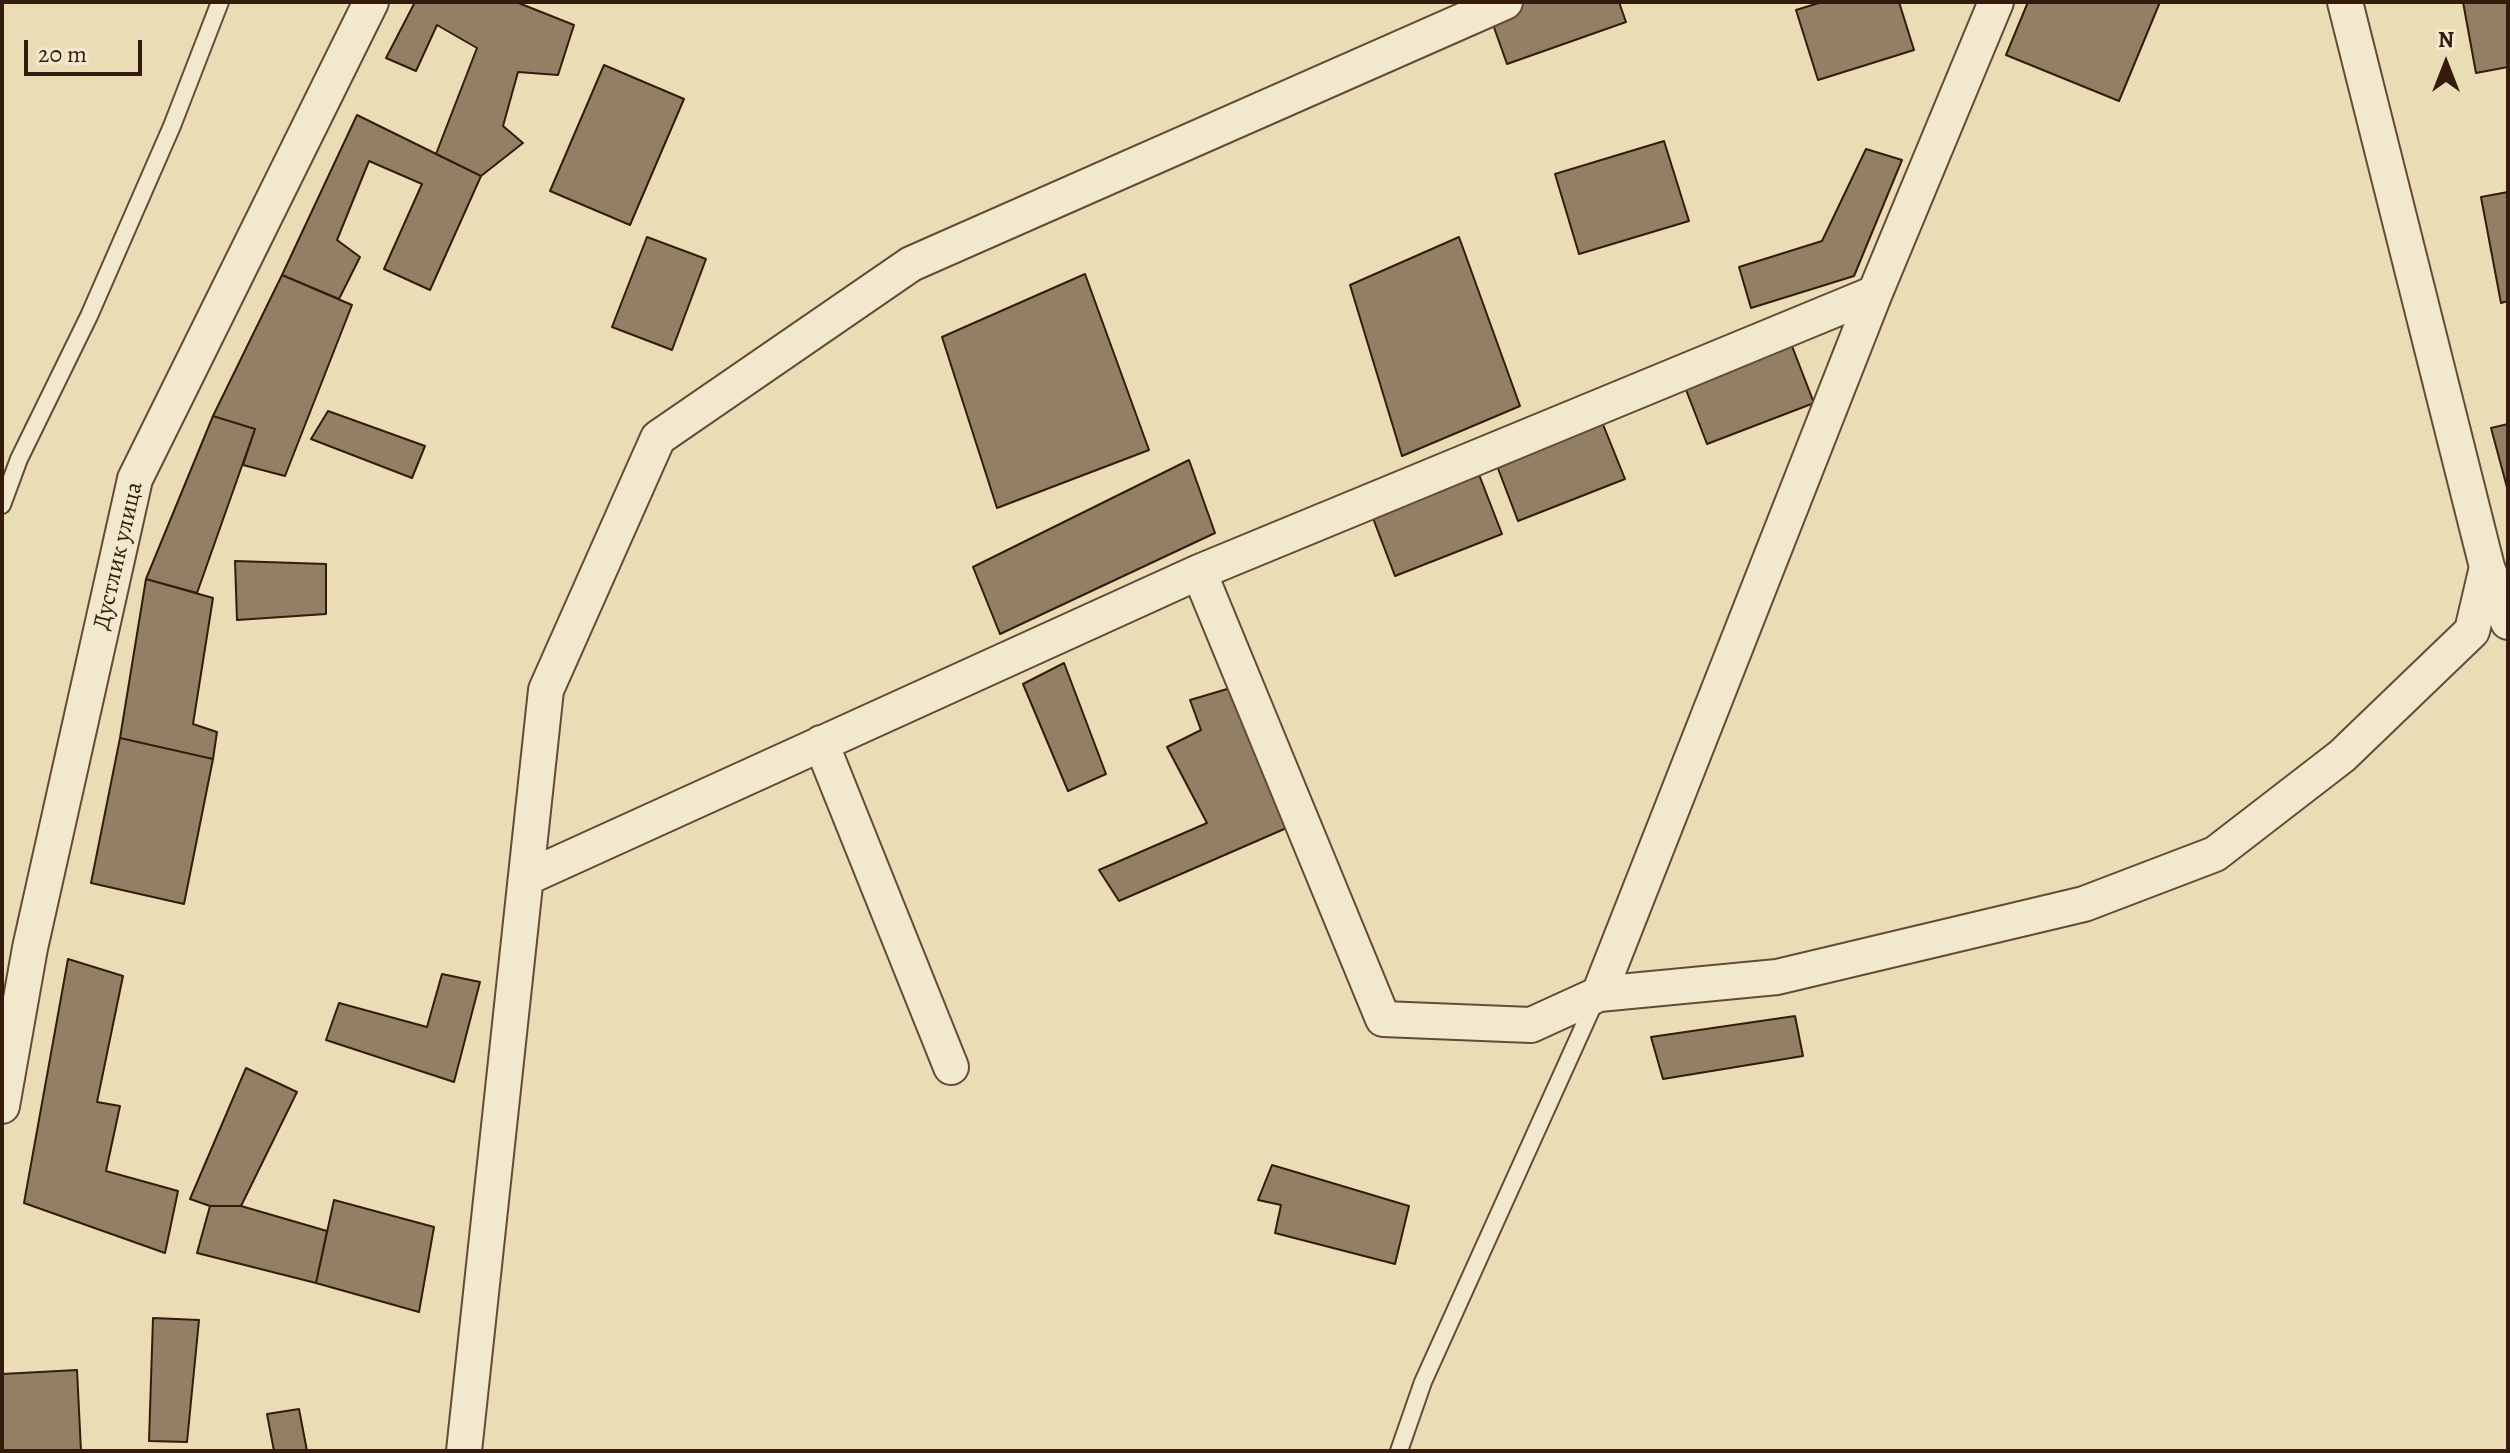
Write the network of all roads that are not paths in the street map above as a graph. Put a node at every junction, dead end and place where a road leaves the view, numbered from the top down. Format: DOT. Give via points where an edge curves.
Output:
graph roads {
  1 [pos="220,2"];
  2 [pos="371,2"];
  3 [pos="1505,2"];
  4 [pos="1996,2"];
  5 [pos="2345,2"];
  6 [pos="1875,293"];
  7 [pos="2,505"];
  8 [pos="2487,567"];
  9 [pos="1199,572"];
  10 [pos="2508,622"];
  11 [pos="821,743"];
  12 [pos="526,878"];
  13 [pos="1599,994"];
  14 [pos="951,1067"];
  15 [pos="2,1106"];
  16 [pos="464,1451"];
  17 [pos="1399,1451"];
  1 -- 7 [label="lane" via="172,126"];
  2 -- 15 [label="street, Дустлик улица" via="135,479 30,948"];
  3 -- 12 [label="street" via="911,264 658,438 546,690"];
  4 -- 6 [label="street"];
  5 -- 8 [label="street"];
  6 -- 9 [label="street"];
  6 -- 13 [label="street"];
  8 -- 10 [label="street"];
  8 -- 13 [label="street" via="2472,631 2342,756 2215,854 2084,904 1777,977"];
  9 -- 11 [label="street"];
  9 -- 13 [label="street" via="1383,1019 1531,1025"];
  11 -- 12 [label="street"];
  11 -- 14 [label="street"];
  12 -- 16 [label="street"];
  13 -- 17 [label="lane" via="1423,1382"];
}
